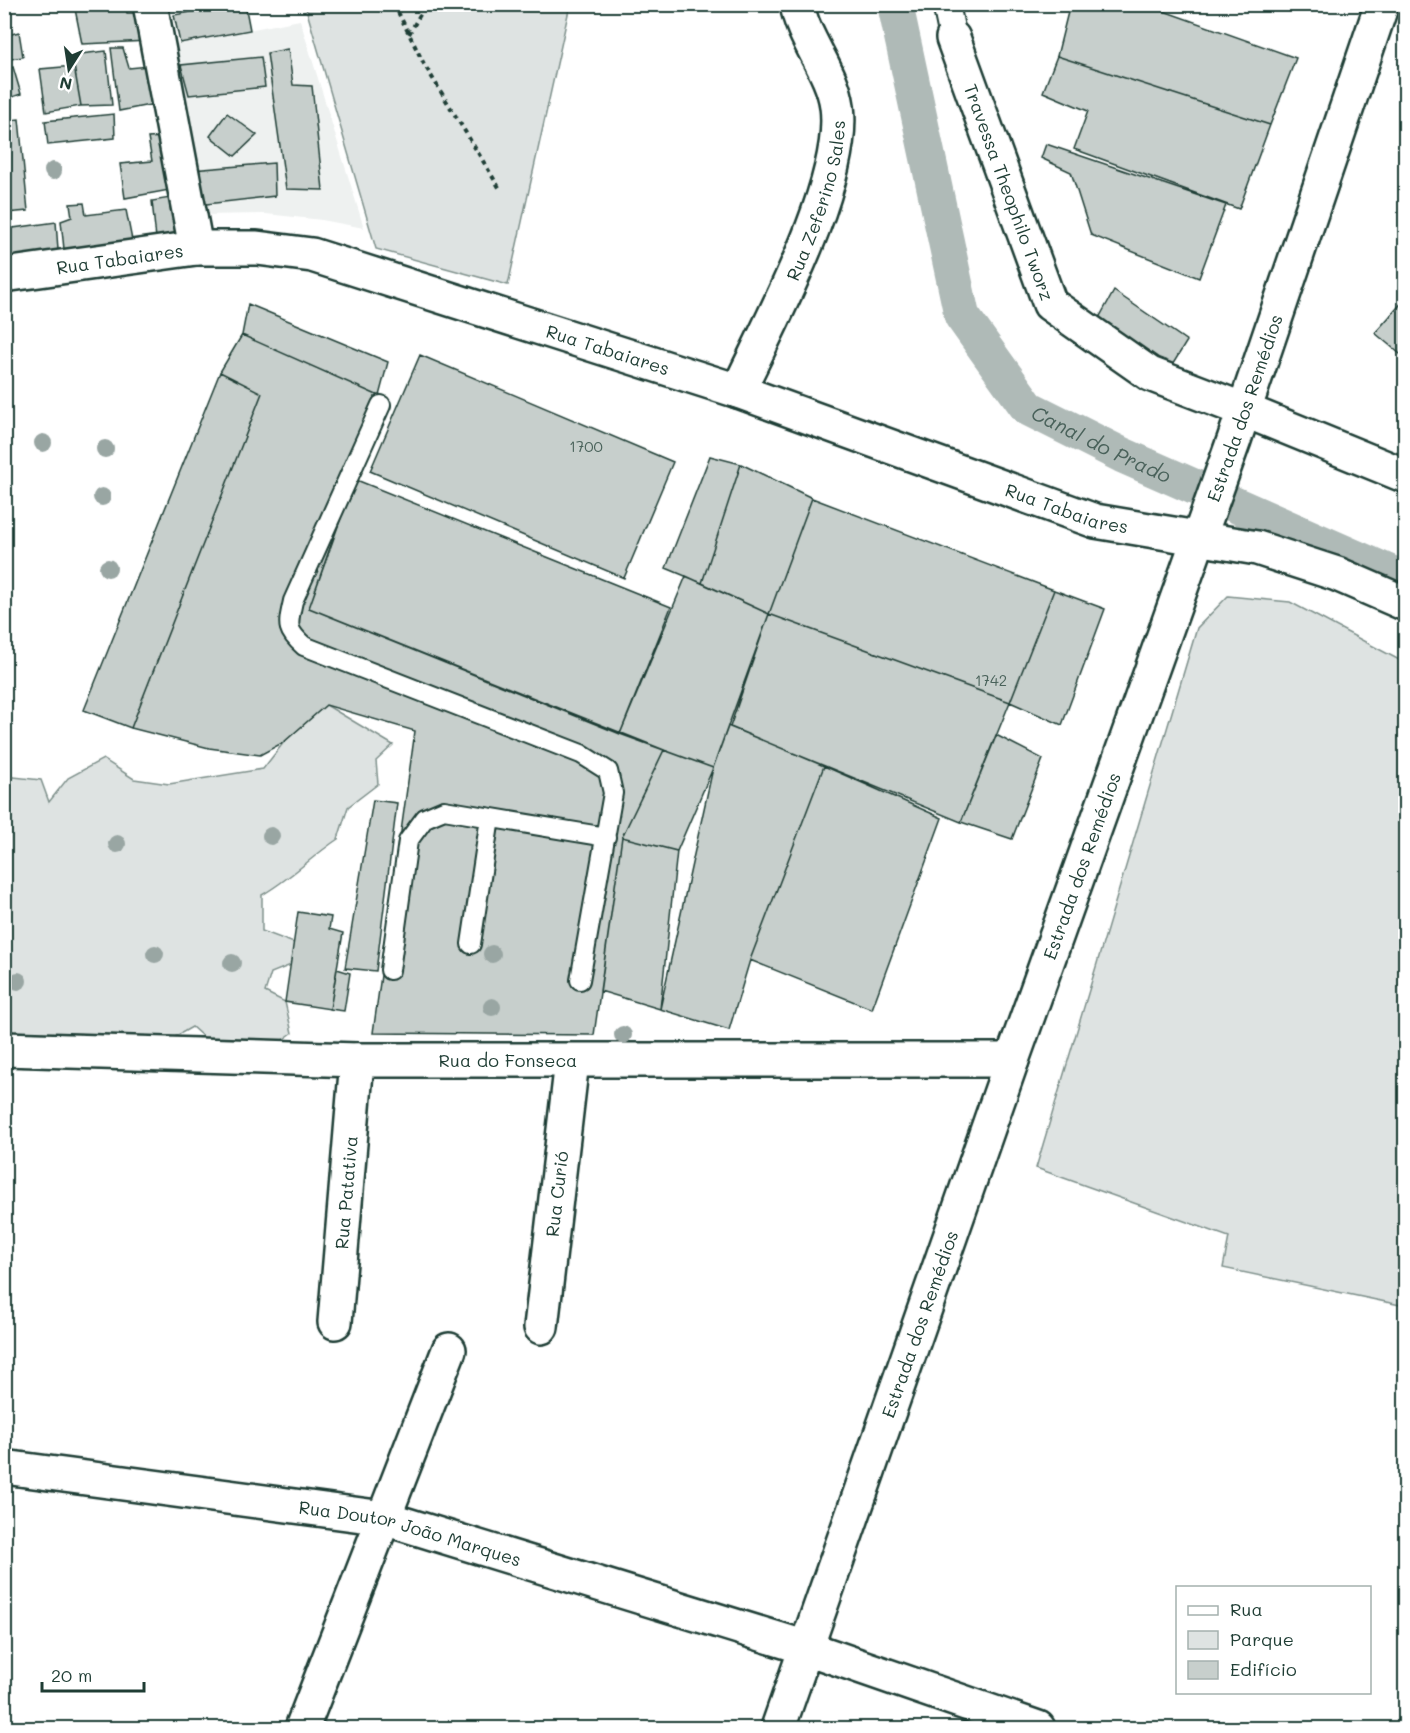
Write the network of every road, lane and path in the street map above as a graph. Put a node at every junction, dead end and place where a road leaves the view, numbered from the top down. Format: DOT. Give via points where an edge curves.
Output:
graph roads {
  1 [pos="150,4"];
  2 [pos="393,4"];
  3 [pos="426,4"];
  4 [pos="797,4"];
  5 [pos="946,4"];
  6 [pos="1382,4"];
  7 [pos="409,35"];
  8 [pos="952,38"];
  9 [pos="500,189"];
  10 [pos="196,248"];
  11 [pos="4,275"];
  12 [pos="738,391"];
  13 [pos="381,405"];
  14 [pos="1244,410"];
  15 [pos="1406,476"];
  16 [pos="1204,524"];
  17 [pos="1406,604"];
  18 [pos="490,818"];
  19 [pos="606,837"];
  20 [pos="471,944"];
  21 [pos="390,970"];
  22 [pos="580,980"];
  23 [pos="4,1049"];
  24 [pos="357,1060"];
  25 [pos="1012,1060"];
  26 [pos="572,1061"];
  27 [pos="335,1322"];
  28 [pos="542,1327"];
  29 [pos="449,1350"];
  30 [pos="4,1467"];
  31 [pos="384,1518"];
  32 [pos="807,1648"];
  33 [pos="302,1728"];
  34 [pos="778,1728"];
  35 [pos="1038,1728"];
  1 -- 10 [label="street"];
  2 -- 7 [label="path"];
  3 -- 7 [label="path"];
  4 -- 12 [label="street, Rua Zeferino Sales" via="837,104 838,131 823,195 805,247"];
  5 -- 8 [label="street, Travessa Theophilo Tworz"];
  6 -- 14 [label="street, Estrada dos Remédios"];
  7 -- 9 [label="path"];
  8 -- 14 [label="street, Travessa Theophilo Tworz" via="1050,304 1150,374"];
  10 -- 11 [label="street, Rua Tabaiares"];
  10 -- 12 [label="street, Rua Tabaiares" via="257,248 312,255"];
  12 -- 16 [label="street, Rua Tabaiares" via="1095,521"];
  13 -- 19 [label="lane" via="293,601 288,625 291,634 304,646 590,759 608,771 613,793"];
  14 -- 15 [label="street, Travessa Theophilo Tworz"];
  14 -- 16 [label="street, Estrada dos Remédios"];
  16 -- 17 [label="street, Rua Tabaiares"];
  16 -- 25 [label="street, Estrada dos Remédios"];
  18 -- 19 [label="lane"];
  18 -- 20 [label="lane"];
  18 -- 21 [label="lane" via="444,810 425,818 408,841"];
  19 -- 22 [label="lane"];
  23 -- 24 [label="street, Rua do Fonseca"];
  24 -- 26 [label="street, Rua do Fonseca"];
  24 -- 27 [label="street, Rua Patativa"];
  25 -- 26 [label="street, Rua do Fonseca"];
  25 -- 32 [label="street, Estrada dos Remédios"];
  26 -- 28 [label="street, Rua Curió"];
  29 -- 31 [label="street"];
  30 -- 31 [label="street, Rua Doutor João Marques"];
  31 -- 32 [label="street, Rua Doutor João Marques"];
  31 -- 33 [label="street"];
  32 -- 34 [label="street, Estrada dos Remédios"];
  32 -- 35 [label="street, Rua Doutor João Marques"];
}
